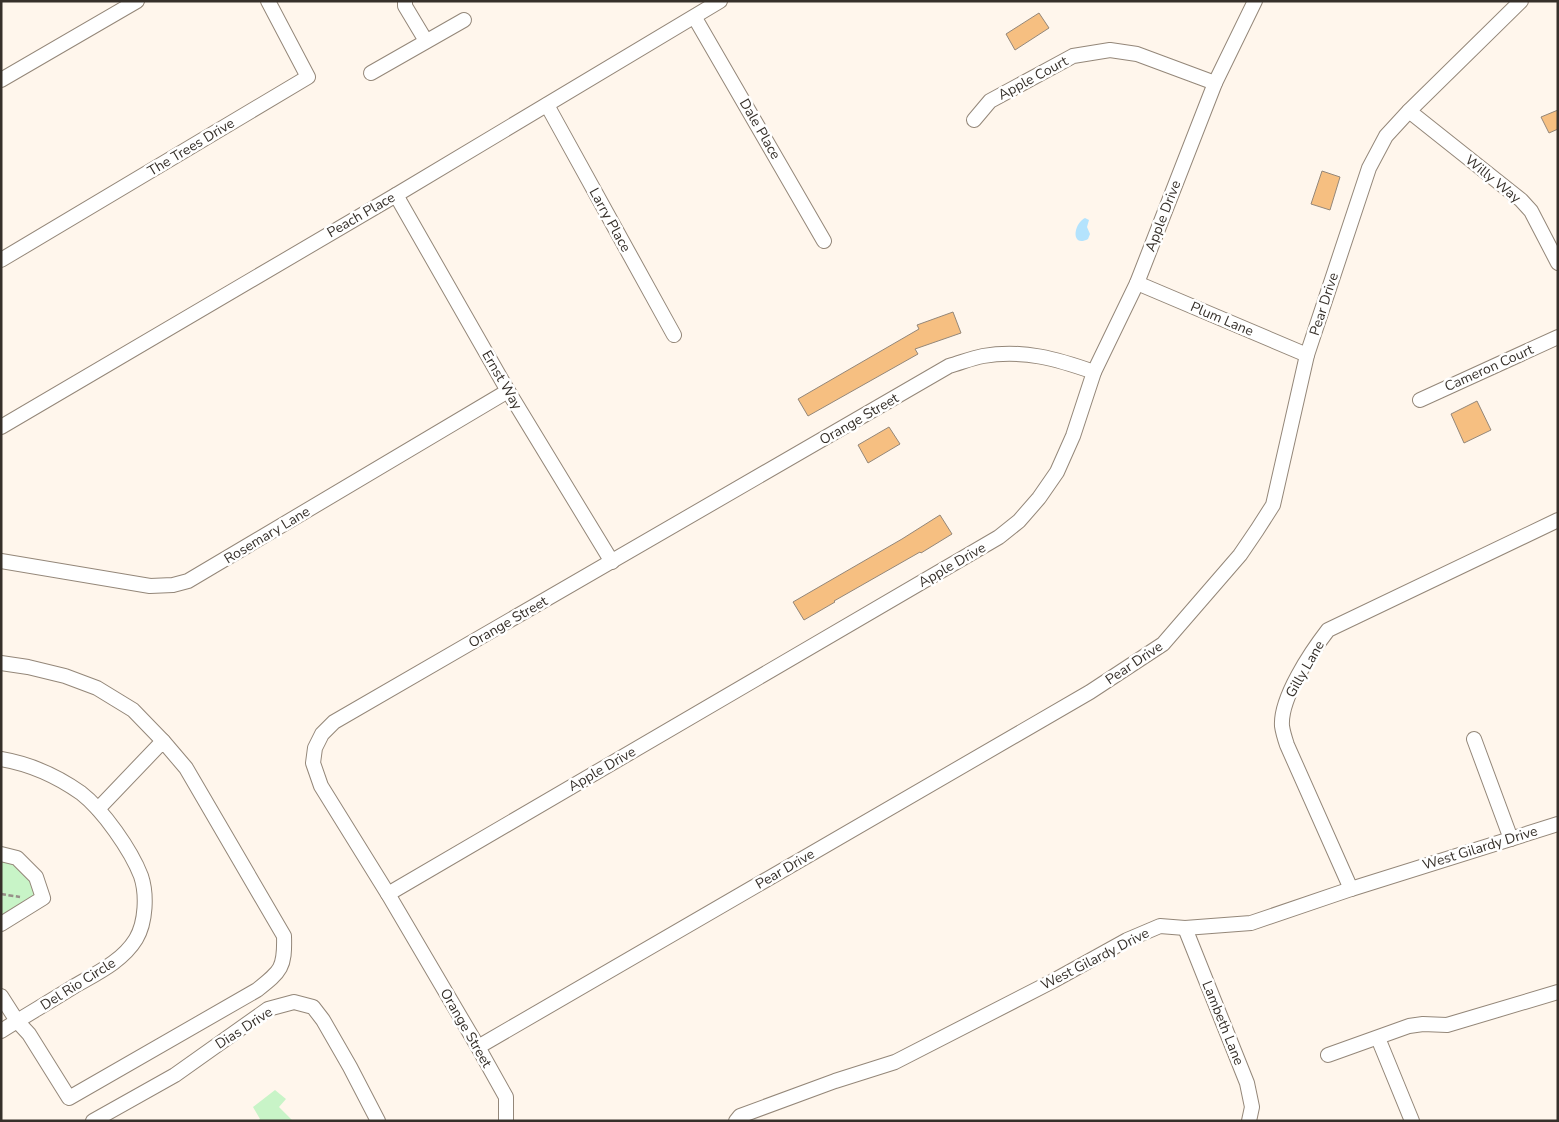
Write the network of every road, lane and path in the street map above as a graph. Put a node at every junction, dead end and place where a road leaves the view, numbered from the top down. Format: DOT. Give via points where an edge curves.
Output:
graph roads {
  1 [pos="137,1"];
  2 [pos="268,1"];
  3 [pos="405,1"];
  4 [pos="720,1"];
  5 [pos="1255,1"];
  6 [pos="1521,1"];
  7 [pos="695,18"];
  8 [pos="464,20"];
  9 [pos="426,41"];
  10 [pos="371,73"];
  11 [pos="1,80"];
  12 [pos="1215,83"];
  13 [pos="547,105"];
  14 [pos="1409,111"];
  15 [pos="974,120"];
  16 [pos="396,195"];
  17 [pos="824,241"];
  18 [pos="1,260"];
  19 [pos="1558,263"];
  20 [pos="1137,283"];
  21 [pos="674,335"];
  22 [pos="1558,337"];
  23 [pos="1308,355"];
  24 [pos="1094,372"];
  25 [pos="508,391"];
  26 [pos="1420,400"];
  27 [pos="1,427"];
  28 [pos="1558,520"];
  29 [pos="1,561"];
  30 [pos="612,562"];
  31 [pos="1,662"];
  32 [pos="1474,739"];
  33 [pos="163,741"];
  34 [pos="1,758"];
  35 [pos="98,809"];
  36 [pos="1558,824"];
  37 [pos="1511,839"];
  38 [pos="1,854"];
  39 [pos="1350,889"];
  40 [pos="388,894"];
  41 [pos="1,924"];
  42 [pos="1184,928"];
  43 [pos="1558,992"];
  44 [pos="1,996"];
  45 [pos="17,1022"];
  46 [pos="1,1031"];
  47 [pos="1378,1038"];
  48 [pos="478,1047"];
  49 [pos="1328,1054"];
  50 [pos="93,1121"];
  51 [pos="378,1121"];
  52 [pos="506,1121"];
  53 [pos="736,1121"];
  54 [pos="1249,1121"];
  55 [pos="1412,1121"];
  1 -- 11 [label="street"];
  2 -- 18 [label="street, The Trees Drive" via="308,77"];
  3 -- 9 [label="street"];
  4 -- 7 [label="street, Peach Place"];
  5 -- 12 [label="street, Apple Drive"];
  6 -- 14 [label="street, Pear Drive"];
  7 -- 13 [label="street, Peach Place"];
  7 -- 17 [label="street, Dale Place"];
  8 -- 9 [label="street"];
  9 -- 10 [label="street"];
  12 -- 15 [label="street, Apple Court" via="1137,54 1110,50 1074,56 990,101"];
  12 -- 20 [label="street, Apple Drive"];
  13 -- 16 [label="street, Peach Place"];
  13 -- 21 [label="street, Larry Place"];
  14 -- 19 [label="street, Willy Way" via="1521,200 1531,211"];
  14 -- 23 [label="street, Pear Drive" via="1386,136 1369,168"];
  16 -- 25 [label="street, Ernst Way"];
  16 -- 27 [label="street, Peach Place"];
  20 -- 23 [label="street, Plum Lane"];
  20 -- 24 [label="street, Apple Drive"];
  22 -- 26 [label="street, Cameron Court"];
  23 -- 48 [label="street, Pear Drive" via="1273,505 1240,555 1163,644 1090,692"];
  24 -- 30 [label="street, Orange Street" via="1055,359 1025,354 983,356 949,366"];
  24 -- 40 [label="street, Apple Drive" via="1073,436 1057,472 1019,521 999,537"];
  25 -- 29 [label="street, Rosemary Lane" via="188,582 150,586"];
  25 -- 30 [label="street, Ernst Way"];
  28 -- 39 [label="street, Gilly Lane" via="1328,630 1310,654 1284,705 1282,726 1287,745"];
  30 -- 40 [label="street, Orange Street" via="334,722 322,734 315,748 314,763 321,786"];
  31 -- 33 [label="street" via="65,676 97,688 133,710"];
  32 -- 37 [label="street"];
  33 -- 35 [label="street"];
  33 -- 45 [label="street" via="186,768 284,936 284,958 276,975 257,990 69,1098 29,1034"];
  34 -- 35 [label="street, Del Rio Circle" via="37,769 64,782"];
  35 -- 45 [label="street, Del Rio Circle" via="128,849 142,878 142,925 128,949 112,964"];
  36 -- 37 [label="street, West Gilardy Drive"];
  37 -- 39 [label="street, West Gilardy Drive"];
  38 -- 41 [label="street" via="17,858 36,877 43,898"];
  39 -- 42 [label="street, West Gilardy Drive" via="1251,923"];
  40 -- 48 [label="street, Orange Street"];
  42 -- 53 [label="street, West Gilardy Drive" via="1160,926 1136,936 895,1062 740,1116"];
  42 -- 54 [label="street, Lambeth Lane" via="1247,1082 1252,1107"];
  43 -- 47 [label="street" via="1447,1025 1409,1026"];
  44 -- 45 [label="street"];
  45 -- 46 [label="street, Del Rio Circle"];
  47 -- 49 [label="street"];
  47 -- 55 [label="street"];
  48 -- 52 [label="street, Orange Street" via="506,1097"];
  50 -- 51 [label="street, Dias Drive" via="175,1075 268,1010 294,1002 312,1007 323,1020"];
}
